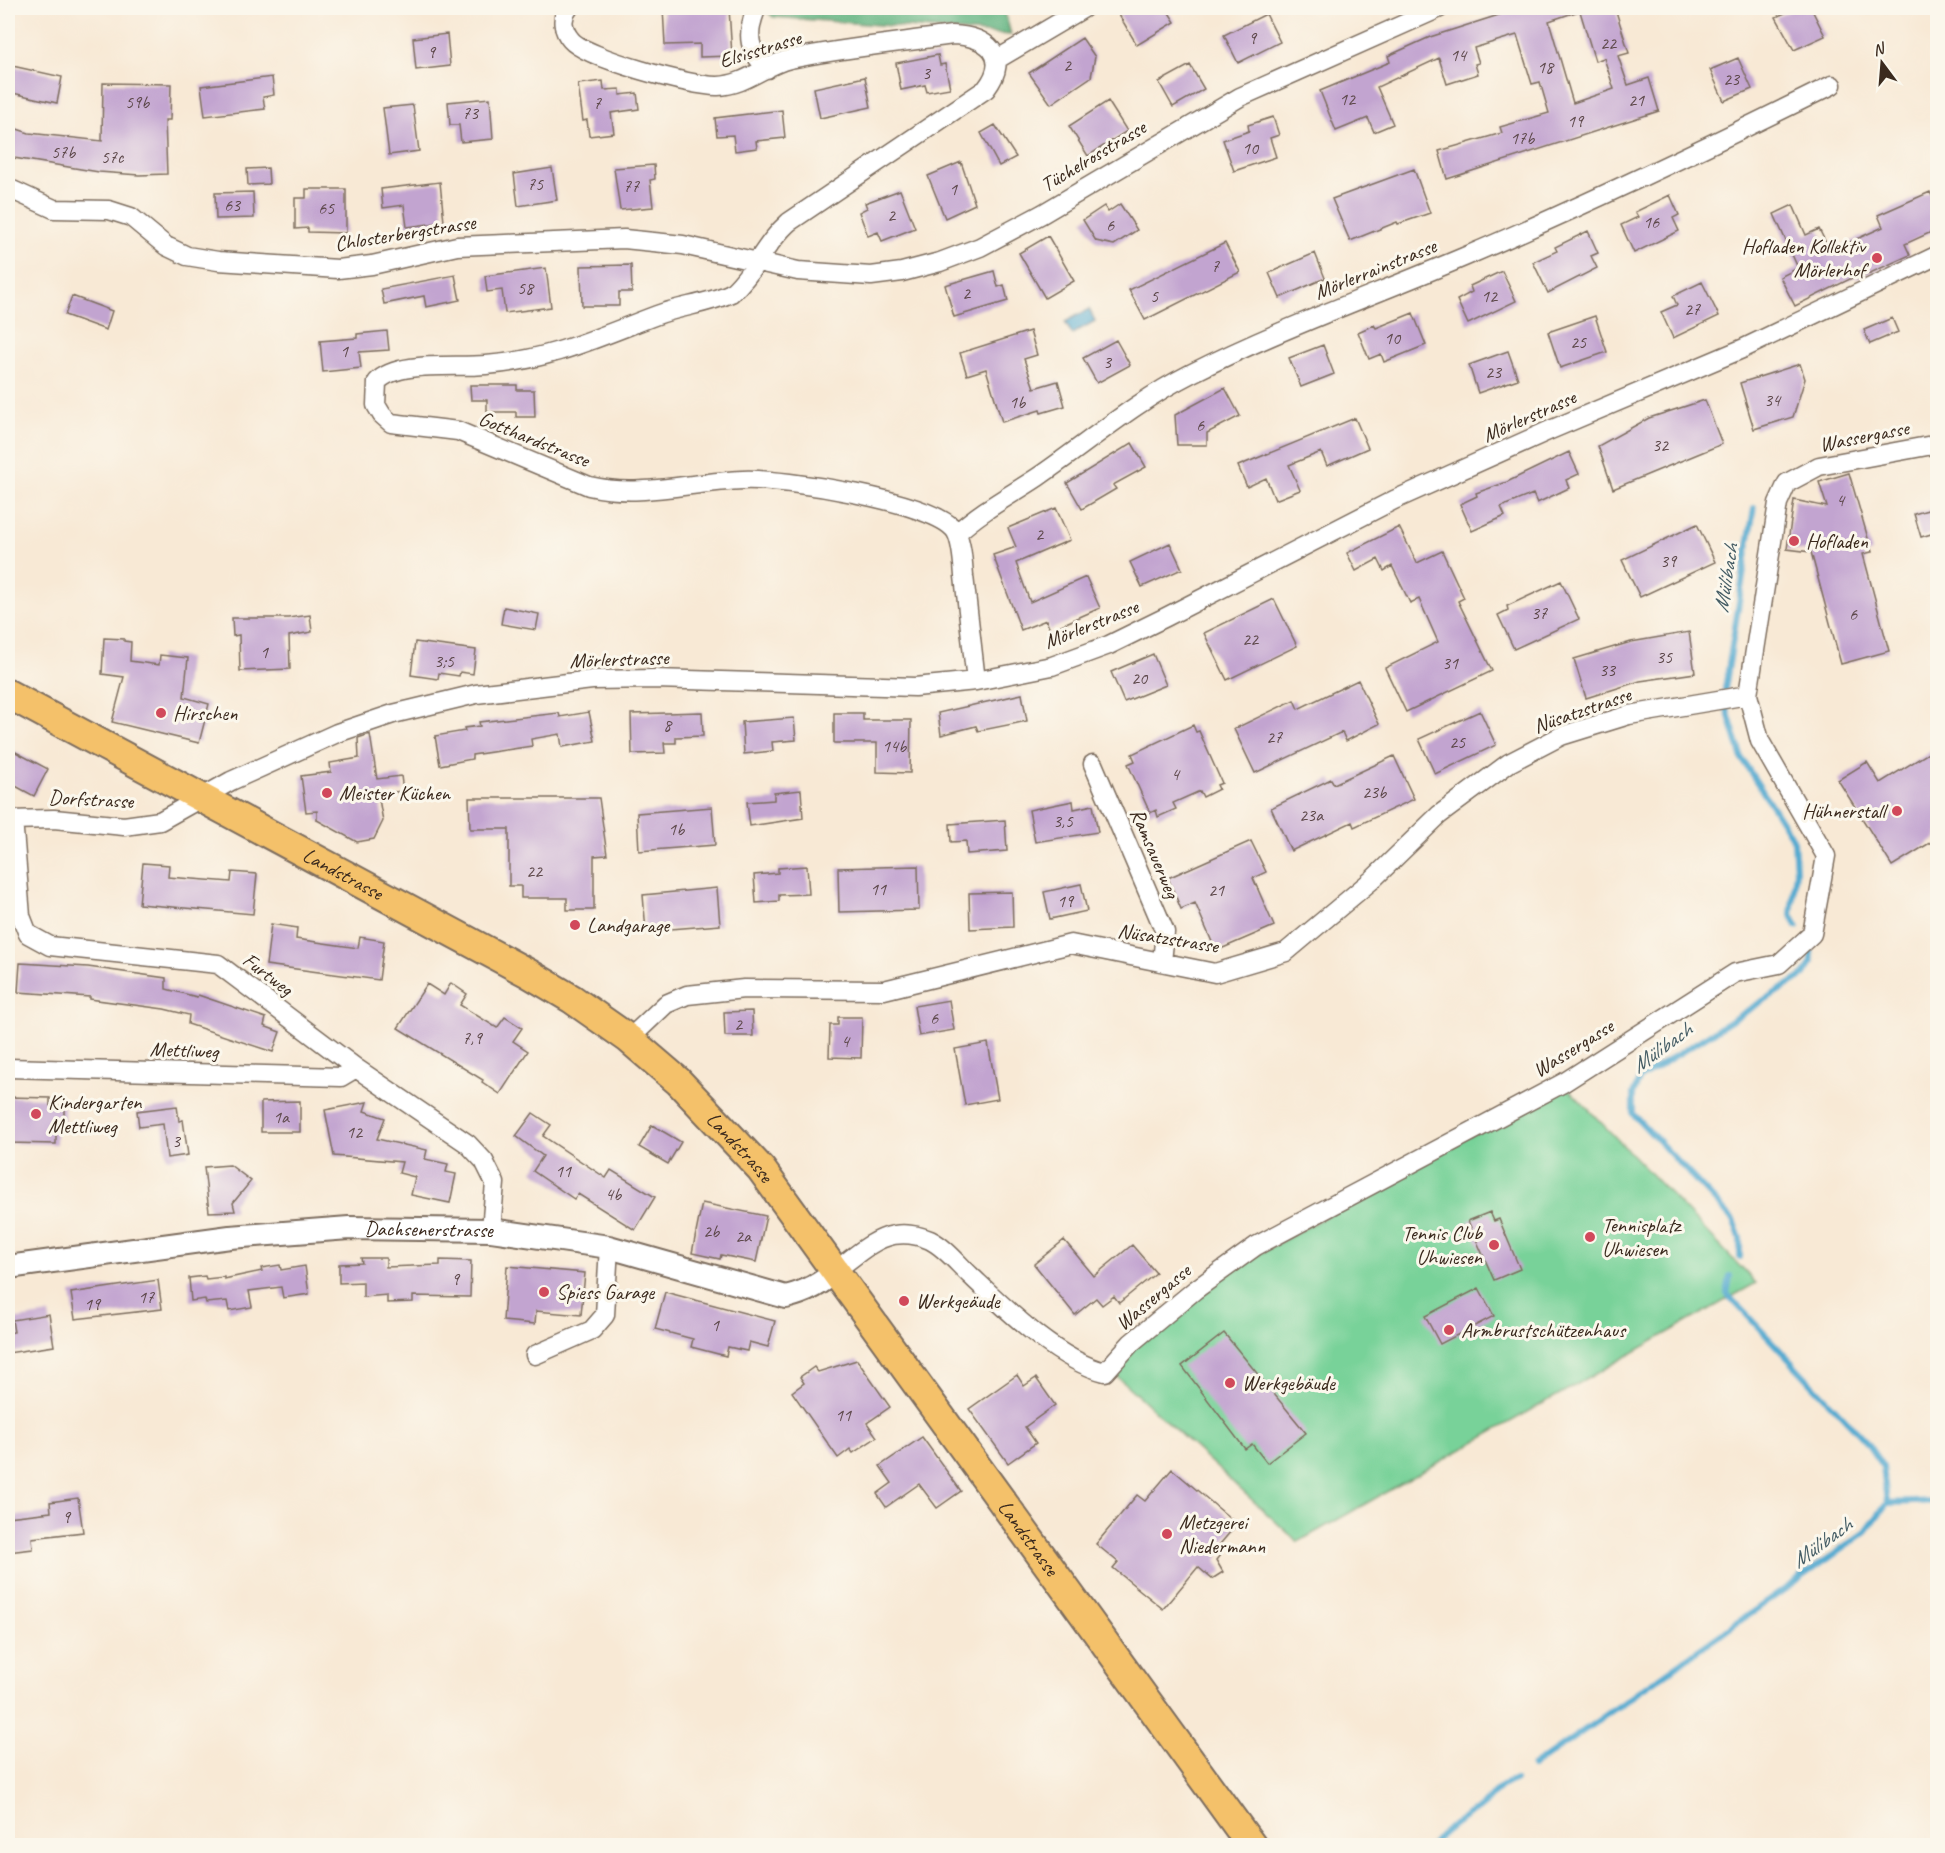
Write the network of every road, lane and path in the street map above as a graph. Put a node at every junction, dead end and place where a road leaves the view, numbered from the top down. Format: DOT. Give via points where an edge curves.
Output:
graph roads {
  1 [pos="569,8"];
  2 [pos="1084,8"];
  3 [pos="1440,8"];
  4 [pos="755,12"];
  5 [pos="996,60"];
  6 [pos="767,69"];
  7 [pos="1832,85"];
  8 [pos="8,188"];
  9 [pos="1938,255"];
  10 [pos="754,262"];
  11 [pos="1938,444"];
  12 [pos="957,532"];
  13 [pos="976,681"];
  14 [pos="8,694"];
  15 [pos="1748,695"];
  16 [pos="1092,764"];
  17 [pos="202,798"];
  18 [pos="10,819"];
  19 [pos="1162,962"];
  20 [pos="629,1039"];
  21 [pos="8,1068"];
  22 [pos="356,1068"];
  23 [pos="491,1230"];
  24 [pos="609,1247"];
  25 [pos="8,1267"];
  26 [pos="835,1270"];
  27 [pos="535,1355"];
  28 [pos="1252,1845"];
  1 -- 6 [label="street, Elsisstrasse" via="563,22 566,33 573,43 598,56 716,86 737,84"];
  2 -- 5 [label="street"];
  3 -- 10 [label="street, Tüchelrosstrasse" via="1240,97 1042,214 980,247 940,262 902,272 852,276"];
  4 -- 6 [label="street" via="749,28 750,42 755,56"];
  5 -- 6 [label="street, Elsisstrasse" via="980,39 952,35 787,60"];
  5 -- 10 [label="street" via="995,75 986,89 789,222 773,235"];
  7 -- 12 [label="street, Mörlerrainstrasse" via="1659,170 1464,257 1283,330 1188,375 1112,422"];
  8 -- 10 [label="street, Chlosterbergstrasse" via="54,209 109,210 131,218 166,246 187,256 218,261 338,268 372,265 457,246 624,239 683,245"];
  9 -- 13 [label="street, Mörlerstrasse" via="1742,349 1394,500 1109,645 1052,666"];
  10 -- 12 [label="street, Gotthardstrasse" via="741,285 722,297 657,315 564,352 509,364 402,367 391,371 376,382 376,405 391,423 458,431 589,486 612,491 744,479 795,483 916,506 945,519"];
  11 -- 15 [label="street, Wassergasse" via="1819,466 1787,483 1778,503"];
  12 -- 13 [label="street"];
  13 -- 17 [label="street, Mörlerstrasse" via="915,687 603,680 476,694 393,714 337,733 288,753"];
  14 -- 17 [label="main road, Landstrasse"];
  15 -- 19 [label="street, Nüsatzstrasse" via="1629,715 1561,736 1509,763 1439,814 1372,880 1286,952 1215,973"];
  15 -- 26 [label="street, Wassergasse" via="1760,741 1826,856 1812,934 1779,964 1735,973 1563,1083 1256,1246 1131,1343 1105,1372 1078,1362 1048,1342 1007,1310 946,1251 920,1237 907,1234 880,1239"];
  16 -- 19 [label="street, Ramsauerweg" via="1165,932"];
  17 -- 18 [label="street, Dorfstrasse" via="172,816 147,824"];
  17 -- 20 [label="main road, Landstrasse" via="528,973"];
  18 -- 22 [label="street, Furtweg" via="21,916 28,934 50,946 218,964"];
  19 -- 20 [label="street, Nüsatzstrasse" via="1071,944 884,990 744,989 687,995 666,1004"];
  20 -- 26 [label="main road, Landstrasse" via="678,1081 740,1144"];
  21 -- 22 [label="street, Mettliweg" via="340,1077"];
  22 -- 23 [label="street, Furtweg" via="468,1144 484,1161 495,1183"];
  23 -- 24 [label="street, Dachsenerstrasse"];
  23 -- 25 [label="street, Dachsenerstrasse" via="349,1227 230,1237"];
  24 -- 26 [label="street, Dachsenerstrasse" via="786,1297 822,1283"];
  24 -- 27 [label="street" via="605,1316 592,1330"];
  26 -- 28 [label="main road, Landstrasse"];
}
